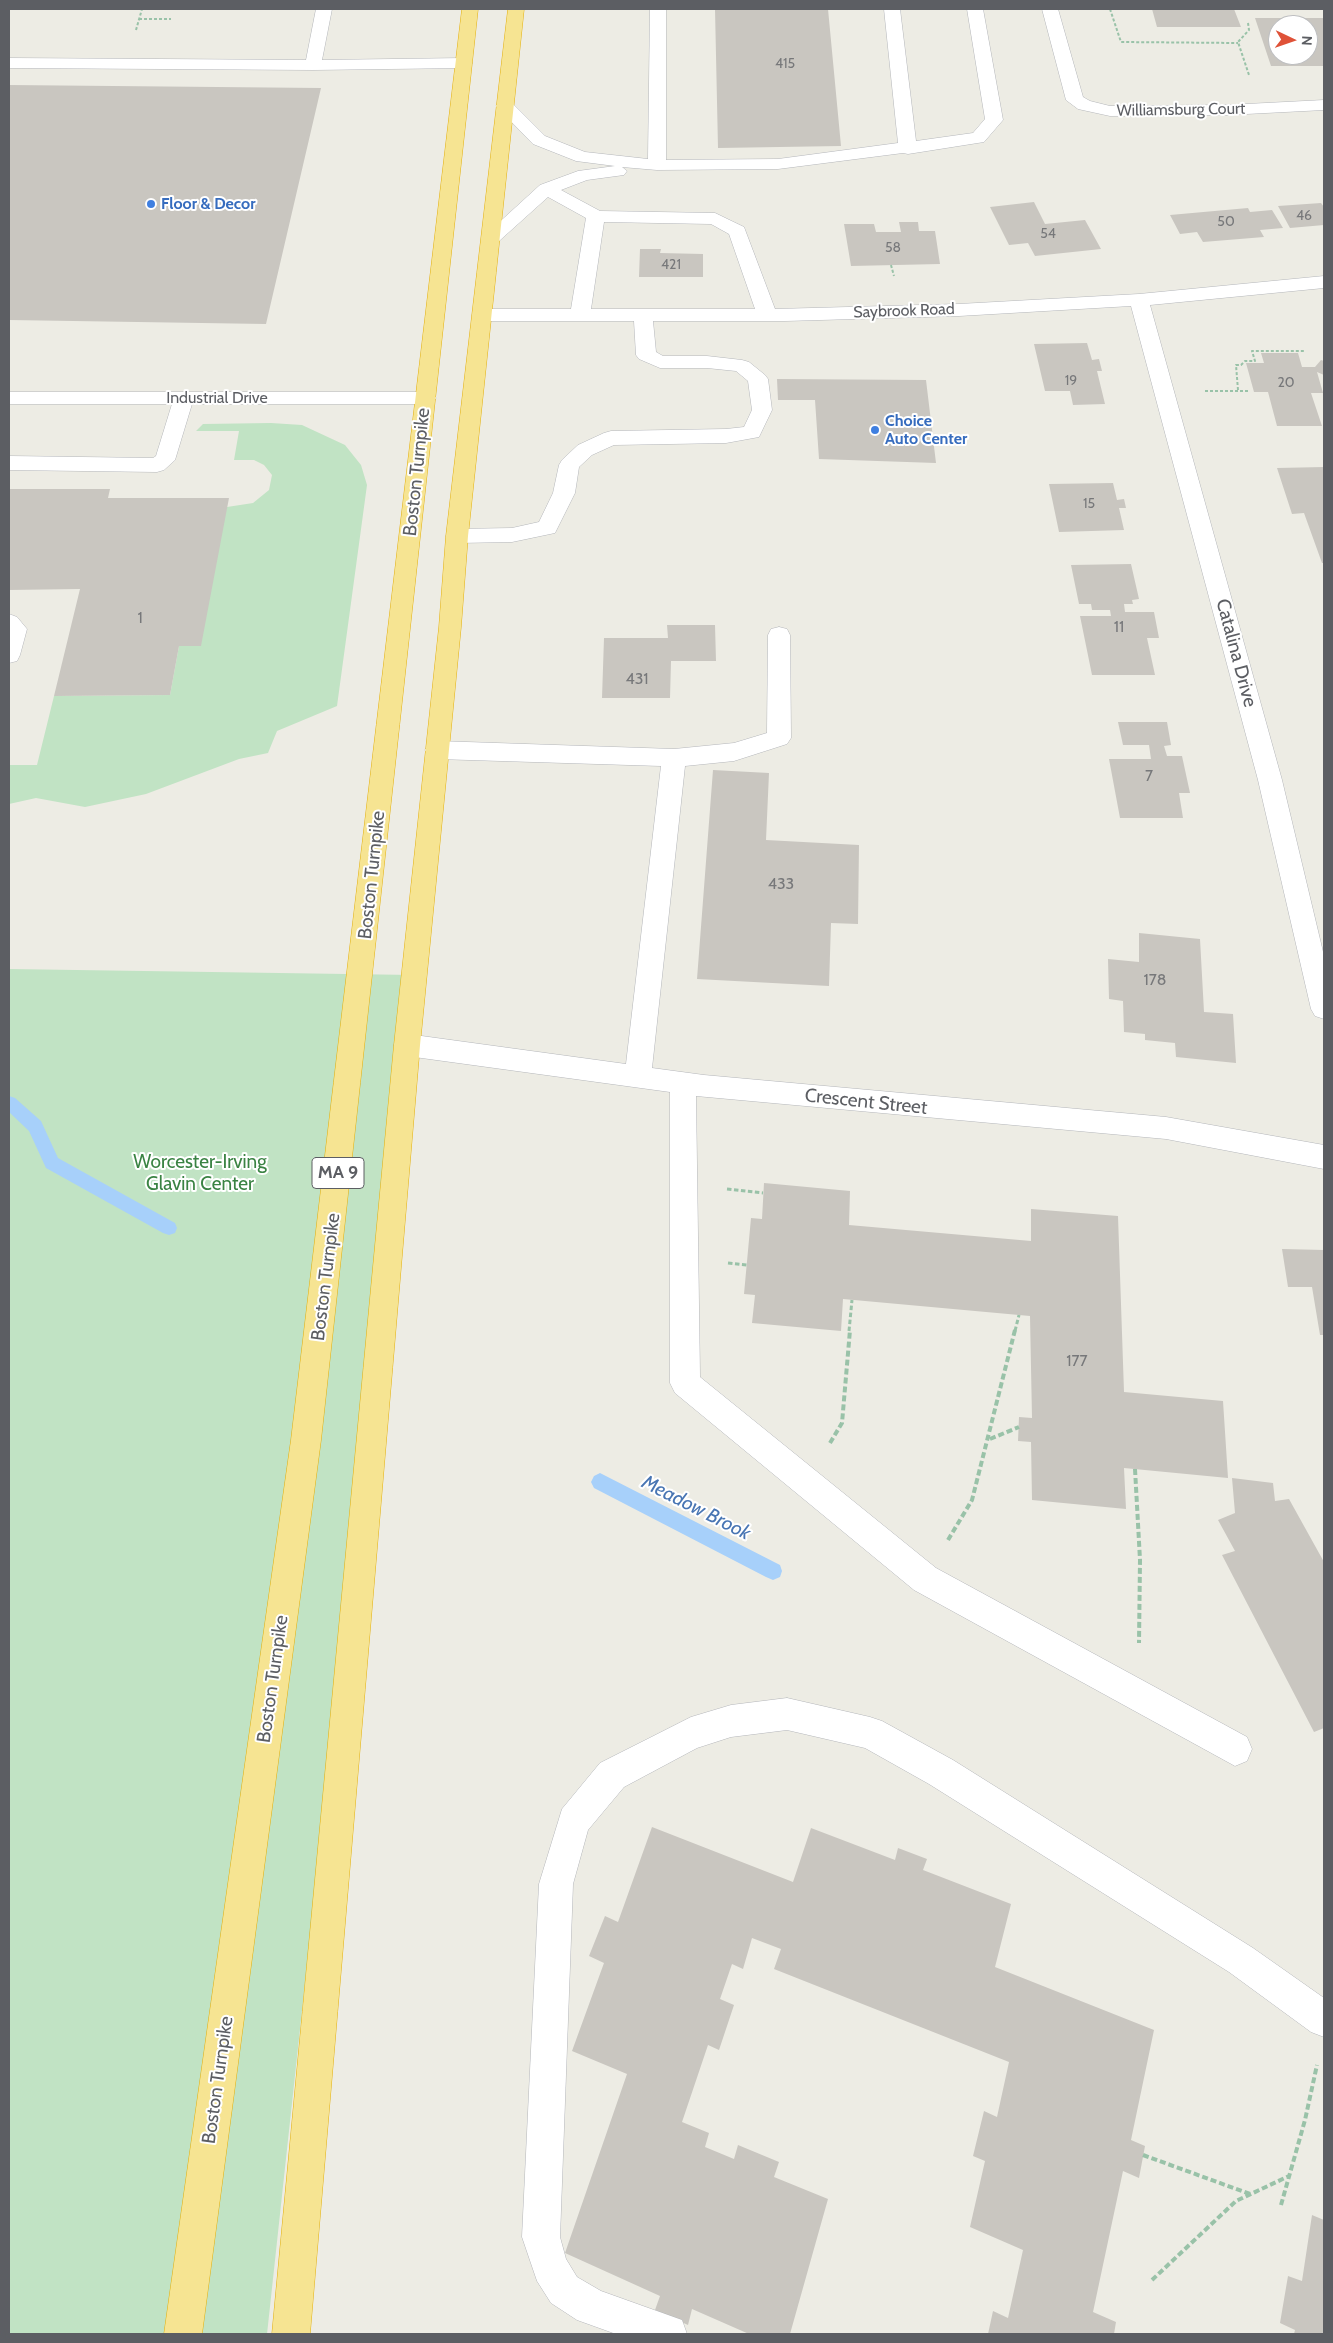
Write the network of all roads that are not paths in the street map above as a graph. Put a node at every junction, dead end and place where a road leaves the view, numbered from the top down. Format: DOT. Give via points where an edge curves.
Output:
graph roads {
  1 [pos="324,9"];
  2 [pos="470,9"];
  3 [pos="516,9"];
  4 [pos="658,9"];
  5 [pos="892,9"];
  6 [pos="975,9"];
  7 [pos="1050,9"];
  8 [pos="9,63"];
  9 [pos="464,63"];
  10 [pos="313,65"];
  11 [pos="1324,105"];
  12 [pos="505,106"];
  13 [pos="908,149"];
  14 [pos="657,165"];
  15 [pos="546,189"];
  16 [pos="596,216"];
  17 [pos="491,238"];
  18 [pos="1324,282"];
  19 [pos="1139,300"];
  20 [pos="482,315"];
  21 [pos="580,315"];
  22 [pos="643,315"];
  23 [pos="768,315"];
  24 [pos="9,398"];
  25 [pos="184,398"];
  26 [pos="426,398"];
  27 [pos="9,463"];
  28 [pos="457,536"];
  29 [pos="9,622"];
  30 [pos="779,635"];
  31 [pos="9,655"];
  32 [pos="437,750"];
  33 [pos="674,758"];
  34 [pos="1324,1009"];
  35 [pos="407,1044"];
  36 [pos="638,1076"];
  37 [pos="683,1083"];
  38 [pos="1324,1157"];
  39 [pos="1235,1749"];
  40 [pos="1324,2019"];
  41 [pos="183,2334"];
  42 [pos="291,2334"];
  43 [pos="668,2334"];
  1 -- 10 [label="street"];
  2 -- 9 [label="highway, Boston Turnpike / MA 9"];
  3 -- 12 [label="highway"];
  4 -- 14 [label="street"];
  5 -- 13 [label="street"];
  6 -- 13 [label="street" via="994,120 978,138"];
  7 -- 11 [label="street, Williamsburg Court" via="1075,100 1084,105 1110,111"];
  8 -- 10 [label="street"];
  9 -- 10 [label="street"];
  9 -- 26 [label="highway, Boston Turnpike / MA 9"];
  12 -- 14 [label="street" via="539,140 582,158"];
  12 -- 17 [label="highway"];
  13 -- 14 [label="street" via="778,164"];
  14 -- 15 [label="street" via="584,175"];
  15 -- 16 [label="street"];
  15 -- 17 [label="street"];
  16 -- 21 [label="street"];
  16 -- 23 [label="street" via="715,219 737,231"];
  17 -- 20 [label="highway"];
  18 -- 19 [label="street, Saybrook Road"];
  19 -- 23 [label="street, Saybrook Road" via="959,310"];
  19 -- 34 [label="street, Catalina Drive" via="1270,780"];
  20 -- 21 [label="street, Saybrook Road"];
  20 -- 28 [label="highway"];
  21 -- 22 [label="street, Saybrook Road"];
  22 -- 23 [label="street, Saybrook Road"];
  22 -- 28 [label="street" via="646,355 660,362 742,366 758,379 762,410 752,432 726,436 611,438 585,450 569,465 564,493 547,528 512,535"];
  24 -- 25 [label="street, Industrial Drive"];
  25 -- 26 [label="street, Industrial Drive"];
  25 -- 27 [label="street" via="165,460 156,465"];
  26 -- 41 [label="highway, Boston Turnpike / MA 9" via="306,1440"];
  28 -- 32 [label="highway"];
  29 -- 31 [label="street" via="16,629"];
  30 -- 33 [label="street" via="779,738 734,752"];
  32 -- 33 [label="street"];
  32 -- 35 [label="highway"];
  33 -- 36 [label="street"];
  35 -- 36 [label="street, Crescent Street"];
  35 -- 42 [label="highway"];
  36 -- 37 [label="street, Crescent Street"];
  37 -- 38 [label="street, Crescent Street" via="902,1106 1166,1128"];
  37 -- 39 [label="street" via="685,1383 925,1580"];
  40 -- 43 [label="street" via="1232,1954 941,1772 870,1733 787,1714 731,1721 691,1733 612,1776 574,1821 556,1884 546,2059 541,2237 550,2268 564,2290 591,2306"];
}
